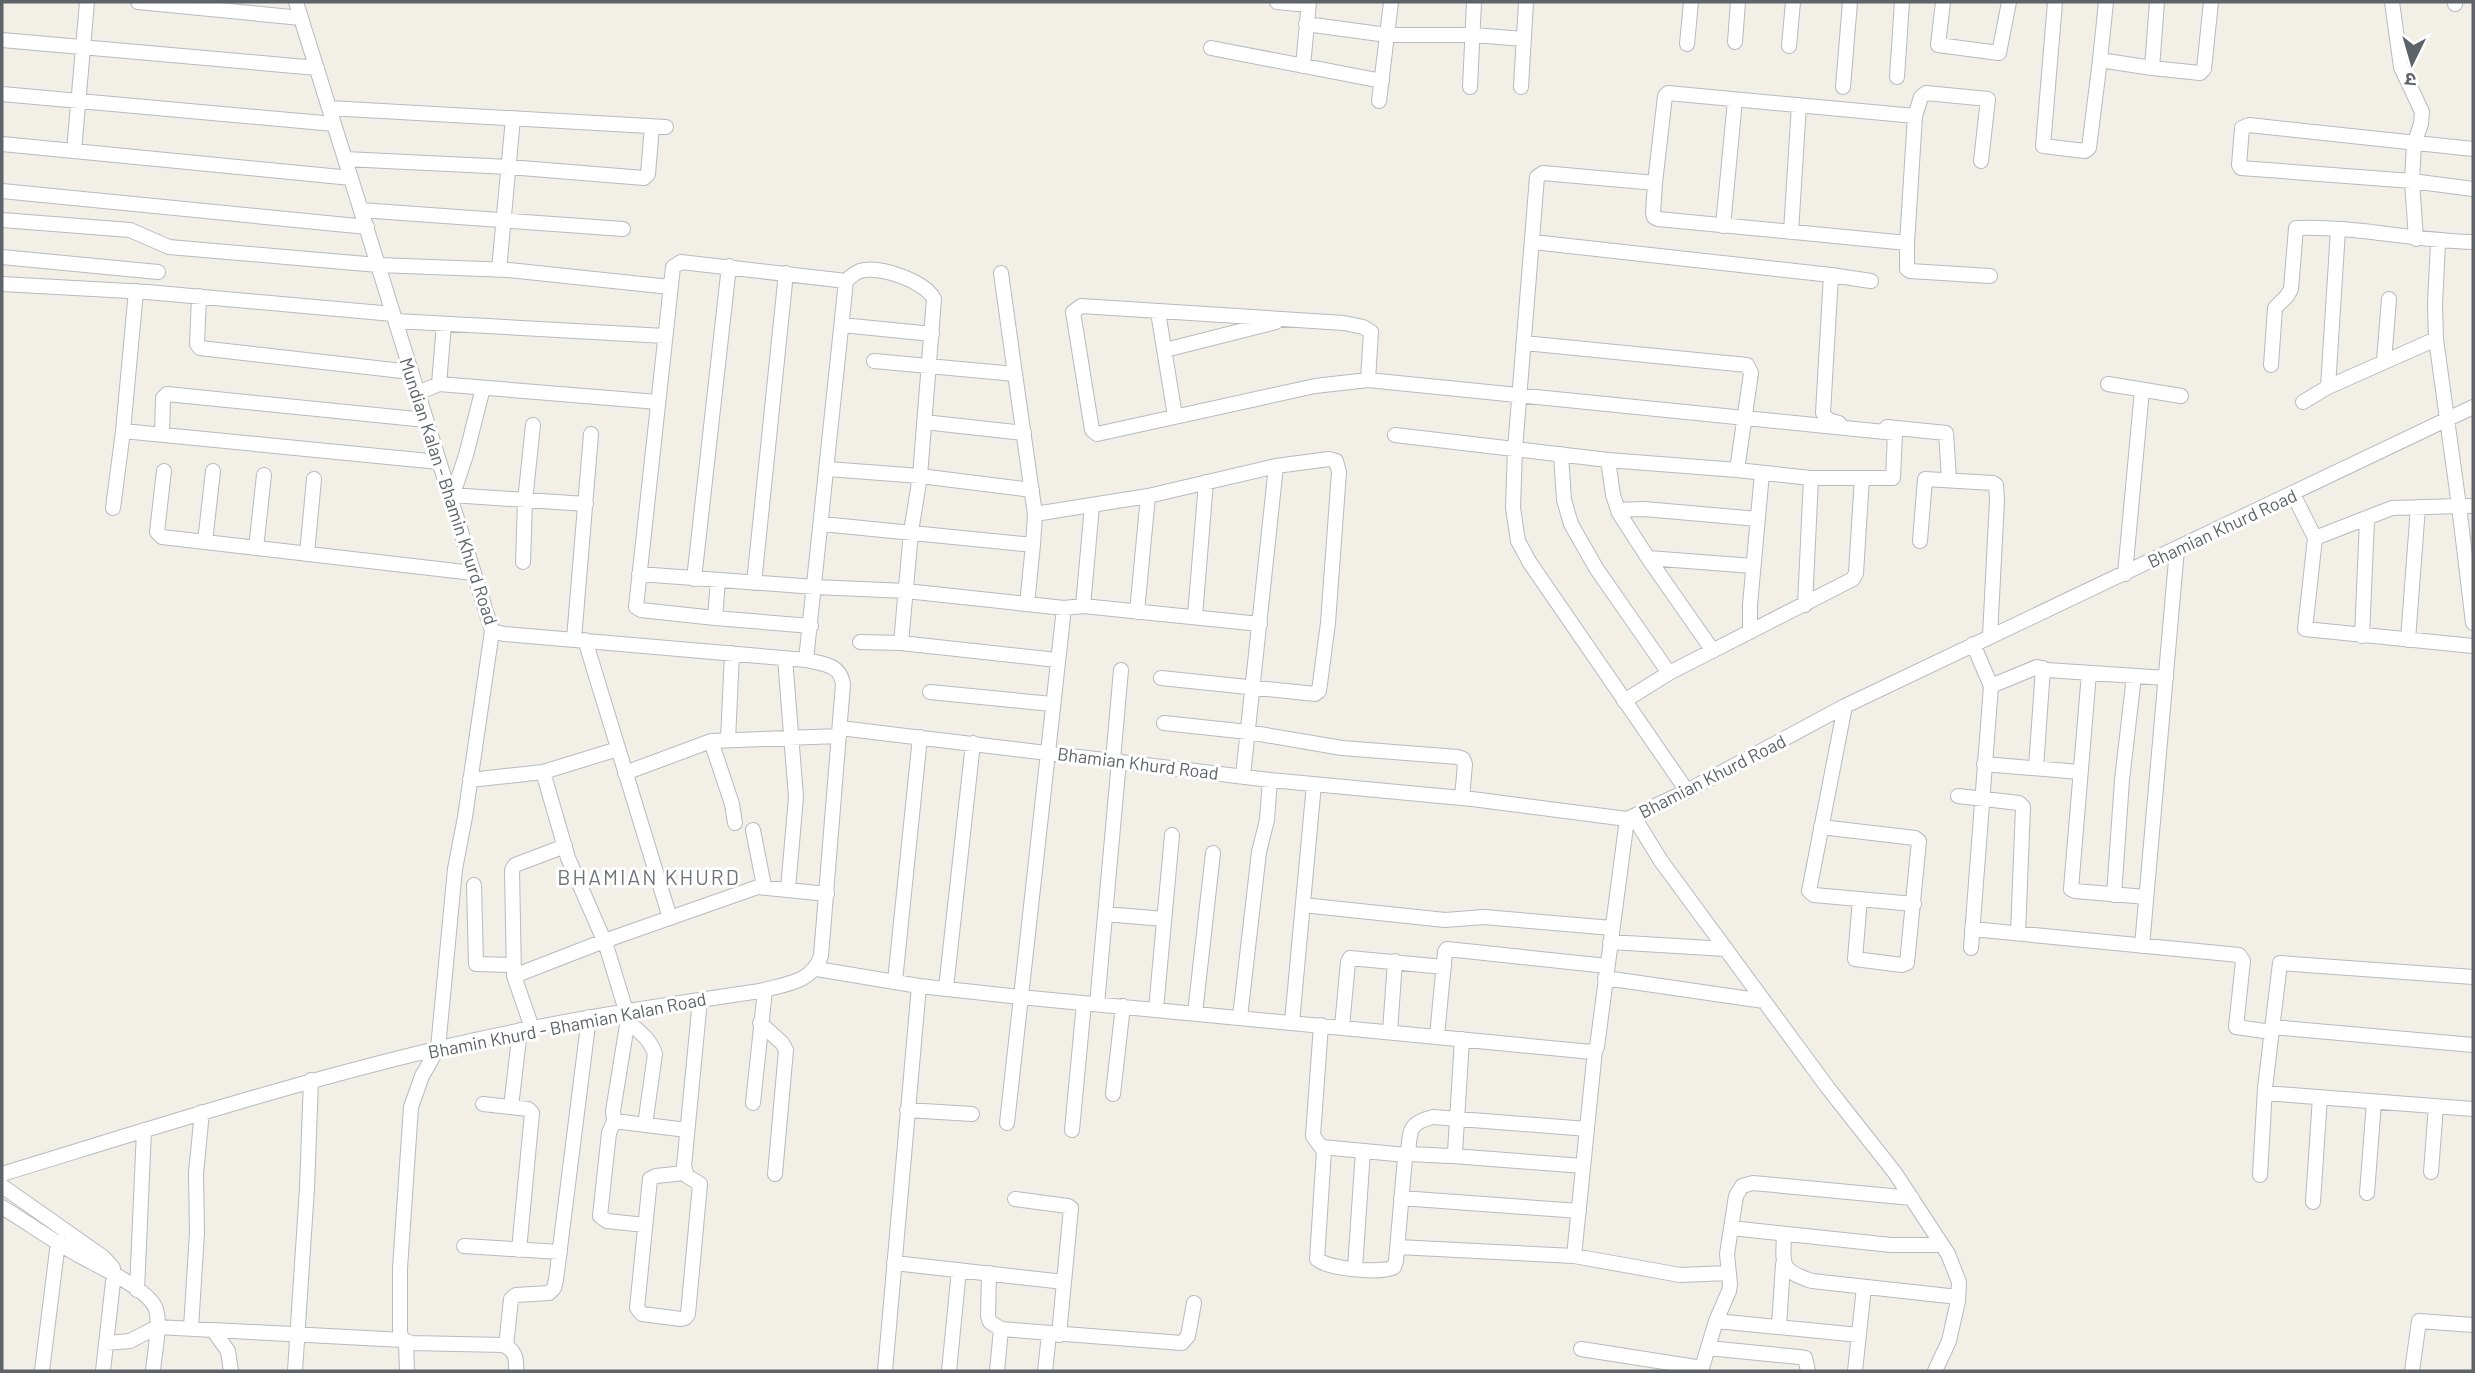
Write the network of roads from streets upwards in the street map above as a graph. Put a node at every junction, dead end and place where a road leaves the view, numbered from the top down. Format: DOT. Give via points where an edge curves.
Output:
graph roads {
  1 [pos="87,2"];
  2 [pos="138,2"];
  3 [pos="296,2"];
  4 [pos="1277,2"];
  5 [pos="1391,2"];
  6 [pos="1474,2"];
  7 [pos="1526,2"];
  8 [pos="1691,2"];
  9 [pos="1738,2"];
  10 [pos="1793,2"];
  11 [pos="1850,2"];
  12 [pos="1902,2"];
  13 [pos="1943,2"];
  14 [pos="2009,2"];
  15 [pos="2055,2"];
  16 [pos="2106,2"];
  17 [pos="2157,2"];
  18 [pos="2211,2"];
  19 [pos="2392,2"];
  20 [pos="1308,3"];
  21 [pos="301,18"];
  22 [pos="1306,24"];
  23 [pos="1387,35"];
  24 [pos="1472,35"];
  25 [pos="1524,39"];
  26 [pos="2,40"];
  27 [pos="1735,42"];
  28 [pos="1687,44"];
  29 [pos="1789,46"];
  30 [pos="83,47"];
  31 [pos="1211,48"];
  32 [pos="2100,60"];
  33 [pos="1303,66"];
  34 [pos="317,68"];
  35 [pos="2152,68"];
  36 [pos="1897,77"];
  37 [pos="1382,81"];
  38 [pos="1470,87"];
  39 [pos="1521,87"];
  40 [pos="1843,87"];
  41 [pos="2,94"];
  42 [pos="79,100"];
  43 [pos="1735,100"];
  44 [pos="1379,101"];
  45 [pos="1799,105"];
  46 [pos="329,108"];
  47 [pos="1915,116"];
  48 [pos="513,118"];
  49 [pos="334,124"];
  50 [pos="2,144"];
  51 [pos="2414,144"];
  52 [pos="2473,149"];
  53 [pos="74,151"];
  54 [pos="345,159"];
  55 [pos="1981,161"];
  56 [pos="509,167"];
  57 [pos="351,178"];
  58 [pos="2412,181"];
  59 [pos="1655,183"];
  60 [pos="2473,189"];
  61 [pos="2,191"];
  62 [pos="361,210"];
  63 [pos="2,220"];
  64 [pos="505,220"];
  65 [pos="1723,226"];
  66 [pos="367,227"];
  67 [pos="623,229"];
  68 [pos="2338,230"];
  69 [pos="1791,232"];
  70 [pos="2416,239"];
  71 [pos="1533,242"];
  72 [pos="2438,242"];
  73 [pos="2473,242"];
  74 [pos="1906,243"];
  75 [pos="161,245"];
  76 [pos="2,257"];
  77 [pos="378,265"];
  78 [pos="729,266"];
  79 [pos="499,270"];
  80 [pos="158,272"];
  81 [pos="786,273"];
  82 [pos="1000,273"];
  83 [pos="1831,275"];
  84 [pos="1990,276"];
  85 [pos="846,281"];
  86 [pos="1871,281"];
  87 [pos="2,284"];
  88 [pos="670,286"];
  89 [pos="136,291"];
  90 [pos="156,292"];
  91 [pos="199,296"];
  92 [pos="2389,299"];
  93 [pos="1158,312"];
  94 [pos="395,318"];
  95 [pos="1288,319"];
  96 [pos="444,324"];
  97 [pos="842,325"];
  98 [pos="932,334"];
  99 [pos="665,336"];
  100 [pos="2436,339"];
  101 [pos="1524,343"];
  102 [pos="1165,350"];
  103 [pos="873,361"];
  104 [pos="2384,361"];
  105 [pos="2271,365"];
  106 [pos="928,367"];
  107 [pos="411,372"];
  108 [pos="1016,374"];
  109 [pos="1367,380"];
  110 [pos="439,384"];
  111 [pos="2108,384"];
  112 [pos="2328,387"];
  113 [pos="483,388"];
  114 [pos="2142,390"];
  115 [pos="418,393"];
  116 [pos="1519,396"];
  117 [pos="2181,396"];
  118 [pos="658,402"];
  119 [pos="2303,402"];
  120 [pos="2473,407"];
  121 [pos="1175,416"];
  122 [pos="1745,417"];
  123 [pos="2447,419"];
  124 [pos="426,420"];
  125 [pos="924,422"];
  126 [pos="533,425"];
  127 [pos="123,431"];
  128 [pos="1024,433"];
  129 [pos="591,434"];
  130 [pos="162,435"];
  131 [pos="1395,435"];
  132 [pos="1515,449"];
  133 [pos="1562,454"];
  134 [pos="1608,460"];
  135 [pos="439,462"];
  136 [pos="1276,466"];
  137 [pos="828,469"];
  138 [pos="1737,470"];
  139 [pos="164,471"];
  140 [pos="213,471"];
  141 [pos="1762,473"];
  142 [pos="264,475"];
  143 [pos="919,476"];
  144 [pos="1811,478"];
  145 [pos="1862,478"];
  146 [pos="314,479"];
  147 [pos="1949,480"];
  148 [pos="1206,482"];
  149 [pos="1031,490"];
  150 [pos="2293,494"];
  151 [pos="1147,496"];
  152 [pos="452,497"];
  153 [pos="525,501"];
  154 [pos="586,504"];
  155 [pos="1092,506"];
  156 [pos="2418,506"];
  157 [pos="2466,506"];
  158 [pos="113,508"];
  159 [pos="1618,510"];
  160 [pos="1035,514"];
  161 [pos="1758,519"];
  162 [pos="2367,520"];
  163 [pos="822,524"];
  164 [pos="911,532"];
  165 [pos="2315,538"];
  166 [pos="1920,541"];
  167 [pos="205,542"];
  168 [pos="1033,545"];
  169 [pos="256,548"];
  170 [pos="2177,549"];
  171 [pos="307,554"];
  172 [pos="1648,558"];
  173 [pos="523,562"];
  174 [pos="1753,566"];
  175 [pos="473,573"];
  176 [pos="639,573"];
  177 [pos="2124,574"];
  178 [pos="694,579"];
  179 [pos="718,580"];
  180 [pos="754,583"];
  181 [pos="815,587"];
  182 [pos="906,591"];
  183 [pos="1027,604"];
  184 [pos="1805,605"];
  185 [pos="1083,606"];
  186 [pos="1064,608"];
  187 [pos="1137,611"];
  188 [pos="1195,616"];
  189 [pos="2473,616"];
  190 [pos="715,618"];
  191 [pos="1260,624"];
  192 [pos="811,626"];
  193 [pos="492,631"];
  194 [pos="1750,632"];
  195 [pos="1990,636"];
  196 [pos="2362,636"];
  197 [pos="579,640"];
  198 [pos="2408,640"];
  199 [pos="860,642"];
  200 [pos="901,643"];
  201 [pos="1973,644"];
  202 [pos="2473,646"];
  203 [pos="1713,650"];
  204 [pos="732,653"];
  205 [pos="785,658"];
  206 [pos="806,660"];
  207 [pos="1057,660"];
  208 [pos="2043,668"];
  209 [pos="1121,670"];
  210 [pos="1669,673"];
  211 [pos="2089,673"];
  212 [pos="2134,676"];
  213 [pos="1161,678"];
  214 [pos="2166,678"];
  215 [pos="1991,686"];
  216 [pos="1253,687"];
  217 [pos="930,692"];
  218 [pos="1624,701"];
  219 [pos="1052,704"];
  220 [pos="1846,706"];
  221 [pos="1164,723"];
  222 [pos="839,732"];
  223 [pos="1248,732"];
  224 [pos="793,737"];
  225 [pos="919,737"];
  226 [pos="728,740"];
  227 [pos="711,741"];
  228 [pos="973,743"];
  229 [pos="618,749"];
  230 [pos="1046,752"];
  231 [pos="1116,761"];
  232 [pos="1984,764"];
  233 [pos="2036,768"];
  234 [pos="543,772"];
  235 [pos="2080,772"];
  236 [pos="625,773"];
  237 [pos="1243,776"];
  238 [pos="470,780"];
  239 [pos="1270,780"];
  240 [pos="1314,784"];
  241 [pos="1687,791"];
  242 [pos="1958,796"];
  243 [pos="1462,798"];
  244 [pos="1981,798"];
  245 [pos="1630,818"];
  246 [pos="735,823"];
  247 [pos="1821,827"];
  248 [pos="753,830"];
  249 [pos="1172,835"];
  250 [pos="565,846"];
  251 [pos="1213,853"];
  252 [pos="474,885"];
  253 [pos="764,886"];
  254 [pos="788,889"];
  255 [pos="827,894"];
  256 [pos="2114,895"];
  257 [pos="2146,897"];
  258 [pos="1860,900"];
  259 [pos="1303,905"];
  260 [pos="1914,905"];
  261 [pos="1105,914"];
  262 [pos="670,918"];
  263 [pos="1164,919"];
  264 [pos="1972,929"];
  265 [pos="2018,933"];
  266 [pos="1611,935"];
  267 [pos="604,941"];
  268 [pos="2141,946"];
  269 [pos="1971,948"];
  270 [pos="1726,949"];
  271 [pos="1395,961"];
  272 [pos="1444,967"];
  273 [pos="817,969"];
  274 [pos="513,970"];
  275 [pos="1606,972"];
  276 [pos="2473,977"];
  277 [pos="895,981"];
  278 [pos="919,986"];
  279 [pos="946,988"];
  280 [pos="765,990"];
  281 [pos="1020,997"];
  282 [pos="700,1000"];
  283 [pos="1764,1001"];
  284 [pos="1090,1003"];
  285 [pos="1123,1006"];
  286 [pos="1156,1009"];
  287 [pos="1195,1013"];
  288 [pos="626,1016"];
  289 [pos="589,1017"];
  290 [pos="1240,1017"];
  291 [pos="1292,1022"];
  292 [pos="760,1023"];
  293 [pos="1321,1025"];
  294 [pos="1342,1027"];
  295 [pos="526,1029"];
  296 [pos="2273,1030"];
  297 [pos="1390,1032"];
  298 [pos="1437,1036"];
  299 [pos="1462,1039"];
  300 [pos="2473,1045"];
  301 [pos="438,1048"];
  302 [pos="1595,1050"];
  303 [pos="311,1080"];
  304 [pos="2265,1093"];
  305 [pos="1113,1094"];
  306 [pos="2320,1097"];
  307 [pos="2374,1101"];
  308 [pos="753,1103"];
  309 [pos="483,1104"];
  310 [pos="2436,1106"];
  311 [pos="511,1107"];
  312 [pos="2473,1109"];
  313 [pos="907,1110"];
  314 [pos="202,1112"];
  315 [pos="972,1114"];
  316 [pos="1457,1117"];
  317 [pos="614,1121"];
  318 [pos="1007,1123"];
  319 [pos="645,1125"];
  320 [pos="1587,1129"];
  321 [pos="144,1130"];
  322 [pos="687,1130"];
  323 [pos="1072,1130"];
  324 [pos="1322,1147"];
  325 [pos="1363,1151"];
  326 [pos="1407,1155"];
  327 [pos="1452,1156"];
  328 [pos="1583,1166"];
  329 [pos="2431,1172"];
  330 [pos="684,1173"];
  331 [pos="2,1174"];
  332 [pos="775,1174"];
  333 [pos="2260,1175"];
  334 [pos="2,1186"];
  335 [pos="2367,1193"];
  336 [pos="1401,1198"];
  337 [pos="1912,1198"];
  338 [pos="1015,1199"];
  339 [pos="2313,1202"];
  340 [pos="2,1207"];
  341 [pos="1578,1211"];
  342 [pos="645,1225"];
  343 [pos="1731,1228"];
  344 [pos="1784,1234"];
  345 [pos="58,1242"];
  346 [pos="1942,1245"];
  347 [pos="464,1246"];
  348 [pos="1398,1247"];
  349 [pos="519,1250"];
  350 [pos="560,1252"];
  351 [pos="1574,1256"];
  352 [pos="894,1263"];
  353 [pos="1783,1264"];
  354 [pos="1355,1268"];
  355 [pos="959,1270"];
  356 [pos="989,1273"];
  357 [pos="1729,1273"];
  358 [pos="116,1275"];
  359 [pos="1064,1282"];
  360 [pos="1864,1287"];
  361 [pos="137,1290"];
  362 [pos="1958,1297"];
  363 [pos="1194,1303"];
  364 [pos="1716,1321"];
  365 [pos="2473,1325"];
  366 [pos="1779,1326"];
  367 [pos="158,1327"];
  368 [pos="191,1328"];
  369 [pos="1001,1329"];
  370 [pos="214,1330"];
  371 [pos="297,1334"];
  372 [pos="1054,1335"];
  373 [pos="1859,1335"];
  374 [pos="405,1341"];
  375 [pos="106,1343"];
  376 [pos="506,1346"];
  377 [pos="1708,1348"];
  378 [pos="1581,1349"];
  379 [pos="1701,1370"];
  380 [pos="42,1371"];
  381 [pos="103,1371"];
  382 [pos="153,1371"];
  383 [pos="232,1371"];
  384 [pos="295,1371"];
  385 [pos="407,1371"];
  386 [pos="516,1371"];
  387 [pos="885,1371"];
  388 [pos="949,1371"];
  389 [pos="997,1371"];
  390 [pos="1045,1371"];
  391 [pos="1808,1371"];
  392 [pos="1855,1371"];
  393 [pos="1935,1371"];
  394 [pos="2412,1371"];
  1 -- 30 [label="street"];
  2 -- 21 [label="street"];
  3 -- 21 [label="street, Mundian Kalan - Bhamin Khurd Road"];
  4 -- 20 [label="street"];
  5 -- 23 [label="street"];
  6 -- 24 [label="street"];
  7 -- 25 [label="street"];
  8 -- 28 [label="street"];
  9 -- 27 [label="street"];
  10 -- 29 [label="street"];
  11 -- 40 [label="street"];
  12 -- 36 [label="street"];
  13 -- 14 [label="street" via="1938,45 1998,52"];
  15 -- 32 [label="street" via="2043,146 2089,148"];
  16 -- 32 [label="street"];
  17 -- 35 [label="street"];
  18 -- 35 [label="street" via="2202,72"];
  19 -- 51 [label="street" via="2401,67 2422,112"];
  20 -- 22 [label="street"];
  21 -- 34 [label="street, Mundian Kalan - Bhamin Khurd Road"];
  22 -- 23 [label="street"];
  22 -- 33 [label="street"];
  23 -- 24 [label="street"];
  23 -- 37 [label="street"];
  24 -- 25 [label="street"];
  24 -- 38 [label="street"];
  25 -- 39 [label="street"];
  26 -- 30 [label="street"];
  30 -- 34 [label="street"];
  30 -- 42 [label="street"];
  31 -- 33 [label="street"];
  32 -- 35 [label="street"];
  33 -- 37 [label="street"];
  34 -- 46 [label="street, Mundian Kalan - Bhamin Khurd Road"];
  37 -- 44 [label="street"];
  41 -- 42 [label="street"];
  42 -- 49 [label="street"];
  42 -- 53 [label="street"];
  43 -- 45 [label="street"];
  43 -- 59 [label="street" via="1666,93"];
  43 -- 65 [label="street"];
  45 -- 47 [label="street"];
  45 -- 69 [label="street"];
  46 -- 48 [label="street"];
  46 -- 49 [label="street, Mundian Kalan - Bhamin Khurd Road"];
  47 -- 55 [label="street" via="1926,93 1989,99"];
  47 -- 74 [label="street"];
  48 -- 56 [label="street"];
  48 -- 56 [label="street" via="659,127 644,178"];
  49 -- 54 [label="street, Mundian Kalan - Bhamin Khurd Road"];
  50 -- 53 [label="street"];
  51 -- 52 [label="street"];
  51 -- 58 [label="street"];
  51 -- 58 [label="street" via="2249,125 2242,128 2239,165"];
  53 -- 57 [label="street"];
  54 -- 56 [label="street"];
  54 -- 57 [label="street, Mundian Kalan - Bhamin Khurd Road"];
  56 -- 64 [label="street"];
  57 -- 62 [label="street, Mundian Kalan - Bhamin Khurd Road"];
  58 -- 60 [label="street"];
  58 -- 70 [label="street"];
  59 -- 65 [label="street" via="1655,219"];
  59 -- 71 [label="street" via="1541,173 1537,177"];
  61 -- 66 [label="street"];
  62 -- 64 [label="street"];
  62 -- 66 [label="street, Mundian Kalan - Bhamin Khurd Road"];
  63 -- 75 [label="street" via="130,230"];
  64 -- 67 [label="street"];
  64 -- 79 [label="street"];
  65 -- 69 [label="street"];
  66 -- 77 [label="street, Mundian Kalan - Bhamin Khurd Road"];
  68 -- 70 [label="street"];
  68 -- 105 [label="street" via="2295,229 2291,289 2275,306"];
  68 -- 112 [label="street"];
  69 -- 74 [label="street"];
  70 -- 72 [label="street"];
  71 -- 83 [label="street"];
  71 -- 101 [label="street"];
  72 -- 73 [label="street"];
  72 -- 100 [label="street"];
  74 -- 84 [label="street" via="1910,271"];
  75 -- 77 [label="street"];
  75 -- 80 [label="street"];
  76 -- 80 [label="street"];
  77 -- 79 [label="street"];
  77 -- 94 [label="street, Mundian Kalan - Bhamin Khurd Road"];
  78 -- 81 [label="street"];
  78 -- 88 [label="street" via="676,263"];
  78 -- 178 [label="street"];
  79 -- 88 [label="street"];
  80 -- 90 [label="street"];
  81 -- 85 [label="street"];
  81 -- 180 [label="street"];
  82 -- 108 [label="street"];
  83 -- 86 [label="street"];
  83 -- 147 [label="street" via="1825,417 1835,423 1944,431"];
  85 -- 97 [label="street"];
  85 -- 98 [label="street" via="867,270 919,284 934,299"];
  87 -- 89 [label="street"];
  88 -- 99 [label="street"];
  89 -- 90 [label="street"];
  89 -- 127 [label="street"];
  90 -- 91 [label="street"];
  91 -- 94 [label="street"];
  91 -- 107 [label="street" via="197,344 201,348"];
  92 -- 104 [label="street"];
  93 -- 95 [label="street"];
  93 -- 102 [label="street"];
  93 -- 121 [label="street" via="1081,306 1074,310 1087,411 1097,434"];
  94 -- 96 [label="street"];
  94 -- 107 [label="street, Mundian Kalan - Bhamin Khurd Road"];
  95 -- 102 [label="street"];
  95 -- 109 [label="street" via="1368,329"];
  96 -- 99 [label="street"];
  96 -- 110 [label="street"];
  97 -- 98 [label="street"];
  97 -- 137 [label="street"];
  98 -- 106 [label="street"];
  99 -- 118 [label="street"];
  100 -- 104 [label="street"];
  100 -- 123 [label="street"];
  101 -- 116 [label="street"];
  101 -- 122 [label="street" via="1747,365 1751,373"];
  102 -- 121 [label="street"];
  103 -- 106 [label="street"];
  104 -- 112 [label="street"];
  106 -- 108 [label="street"];
  106 -- 125 [label="street"];
  107 -- 115 [label="street, Mundian Kalan - Bhamin Khurd Road"];
  108 -- 128 [label="street"];
  109 -- 116 [label="street"];
  109 -- 121 [label="street" via="1315,386"];
  110 -- 113 [label="street"];
  110 -- 115 [label="street"];
  111 -- 114 [label="street"];
  112 -- 119 [label="street"];
  113 -- 118 [label="street"];
  113 -- 152 [label="street"];
  114 -- 117 [label="street"];
  114 -- 177 [label="street"];
  115 -- 124 [label="street, Mundian Kalan - Bhamin Khurd Road"];
  116 -- 122 [label="street"];
  116 -- 132 [label="street"];
  118 -- 176 [label="street"];
  120 -- 123 [label="street, Bhamian Khurd Road"];
  122 -- 138 [label="street"];
  122 -- 145 [label="street" via="1895,433 1893,478"];
  123 -- 150 [label="street, Bhamian Khurd Road"];
  123 -- 157 [label="street"];
  124 -- 130 [label="street" via="167,394"];
  124 -- 135 [label="street, Mundian Kalan - Bhamin Khurd Road"];
  125 -- 128 [label="street"];
  125 -- 143 [label="street"];
  126 -- 153 [label="street"];
  127 -- 130 [label="street"];
  127 -- 158 [label="street"];
  128 -- 149 [label="street"];
  129 -- 154 [label="street"];
  130 -- 135 [label="street"];
  131 -- 132 [label="street"];
  132 -- 133 [label="street"];
  132 -- 218 [label="street" via="1513,508 1518,541"];
  133 -- 134 [label="street"];
  133 -- 210 [label="street" via="1564,500 1571,524"];
  134 -- 138 [label="street"];
  134 -- 159 [label="street"];
  135 -- 152 [label="street, Mundian Kalan - Bhamin Khurd Road"];
  136 -- 148 [label="street"];
  136 -- 191 [label="street"];
  136 -- 216 [label="street" via="1329,460 1339,465 1326,636 1317,693"];
  137 -- 143 [label="street"];
  137 -- 163 [label="street"];
  138 -- 141 [label="street"];
  139 -- 167 [label="street" via="157,534"];
  140 -- 167 [label="street"];
  141 -- 144 [label="street"];
  141 -- 161 [label="street"];
  142 -- 169 [label="street"];
  143 -- 149 [label="street"];
  143 -- 164 [label="street"];
  144 -- 145 [label="street"];
  144 -- 184 [label="street"];
  145 -- 184 [label="street" via="1855,576"];
  146 -- 171 [label="street"];
  147 -- 166 [label="street" via="1924,480"];
  147 -- 195 [label="street" via="1993,483 1997,489"];
  148 -- 151 [label="street"];
  148 -- 188 [label="street"];
  149 -- 160 [label="street"];
  150 -- 165 [label="street"];
  150 -- 170 [label="street, Bhamian Khurd Road"];
  151 -- 155 [label="street"];
  151 -- 187 [label="street"];
  152 -- 153 [label="street"];
  152 -- 175 [label="street, Mundian Kalan - Bhamin Khurd Road"];
  153 -- 154 [label="street"];
  153 -- 173 [label="street"];
  154 -- 197 [label="street"];
  155 -- 160 [label="street"];
  155 -- 185 [label="street"];
  156 -- 157 [label="street"];
  156 -- 162 [label="street" via="2392,508"];
  156 -- 198 [label="street"];
  157 -- 189 [label="street"];
  159 -- 161 [label="street"];
  159 -- 172 [label="street"];
  160 -- 168 [label="street"];
  161 -- 174 [label="street"];
  162 -- 165 [label="street"];
  162 -- 196 [label="street"];
  163 -- 164 [label="street"];
  163 -- 181 [label="street"];
  164 -- 168 [label="street"];
  164 -- 182 [label="street"];
  165 -- 196 [label="street" via="2305,629"];
  167 -- 169 [label="street"];
  168 -- 183 [label="street"];
  169 -- 171 [label="street"];
  170 -- 177 [label="street, Bhamian Khurd Road"];
  170 -- 214 [label="street"];
  171 -- 175 [label="street"];
  172 -- 174 [label="street"];
  172 -- 203 [label="street"];
  174 -- 194 [label="street"];
  175 -- 193 [label="street, Mundian Kalan - Bhamin Khurd Road"];
  176 -- 178 [label="street"];
  176 -- 190 [label="street" via="638,609"];
  177 -- 195 [label="street, Bhamian Khurd Road"];
  178 -- 179 [label="street"];
  179 -- 180 [label="street"];
  179 -- 190 [label="street"];
  180 -- 181 [label="street"];
  181 -- 182 [label="street"];
  181 -- 192 [label="street"];
  182 -- 183 [label="street"];
  182 -- 200 [label="street"];
  183 -- 186 [label="street"];
  184 -- 194 [label="street"];
  185 -- 186 [label="street"];
  185 -- 187 [label="street"];
  186 -- 207 [label="street"];
  187 -- 188 [label="street"];
  188 -- 191 [label="street"];
  190 -- 192 [label="street"];
  191 -- 216 [label="street"];
  192 -- 206 [label="street"];
  193 -- 197 [label="street, Mundian Kalan - Bhamin Khurd Road"];
  193 -- 238 [label="street"];
  194 -- 203 [label="street"];
  195 -- 201 [label="street, Bhamian Khurd Road"];
  196 -- 198 [label="street"];
  197 -- 204 [label="street, Mundian Kalan - Bhamin Khurd Road"];
  197 -- 229 [label="street"];
  198 -- 202 [label="street"];
  199 -- 200 [label="street"];
  200 -- 207 [label="street"];
  201 -- 215 [label="street"];
  201 -- 220 [label="street, Bhamian Khurd Road"];
  203 -- 210 [label="street"];
  204 -- 205 [label="street, Mundian Kalan - Bhamin Khurd Road"];
  204 -- 226 [label="street"];
  205 -- 206 [label="street, Mundian Kalan - Bhamin Khurd Road"];
  205 -- 224 [label="street"];
  206 -- 222 [label="street, Mundian Kalan - Bhamin Khurd Road" via="837,669 842,676"];
  207 -- 219 [label="street"];
  208 -- 211 [label="street"];
  208 -- 215 [label="street" via="2030,668"];
  208 -- 233 [label="street"];
  209 -- 231 [label="street"];
  210 -- 218 [label="street"];
  211 -- 212 [label="street"];
  211 -- 235 [label="street"];
  212 -- 214 [label="street"];
  212 -- 256 [label="street"];
  213 -- 216 [label="street"];
  214 -- 257 [label="street"];
  215 -- 232 [label="street"];
  216 -- 223 [label="street"];
  217 -- 219 [label="street"];
  218 -- 241 [label="street"];
  219 -- 230 [label="street"];
  220 -- 241 [label="street, Bhamian Khurd Road"];
  220 -- 247 [label="street"];
  221 -- 223 [label="street"];
  222 -- 224 [label="street, Bhamian Khurd Road"];
  222 -- 225 [label="street, Bhamian Khurd Road"];
  222 -- 255 [label="street"];
  223 -- 237 [label="street"];
  223 -- 243 [label="street" via="1342,748 1461,758 1465,764"];
  224 -- 226 [label="street, Bhamian Khurd Road"];
  224 -- 254 [label="street" via="796,797"];
  225 -- 228 [label="street, Bhamian Khurd Road"];
  225 -- 277 [label="street"];
  226 -- 227 [label="street, Bhamian Khurd Road"];
  227 -- 236 [label="street, Bhamian Khurd Road"];
  227 -- 246 [label="street"];
  228 -- 230 [label="street, Bhamian Khurd Road"];
  228 -- 279 [label="street"];
  229 -- 234 [label="street"];
  229 -- 236 [label="street"];
  230 -- 231 [label="street, Bhamian Khurd Road"];
  230 -- 281 [label="street"];
  231 -- 237 [label="street, Bhamian Khurd Road"];
  231 -- 261 [label="street"];
  232 -- 233 [label="street"];
  232 -- 244 [label="street"];
  233 -- 235 [label="street"];
  234 -- 238 [label="street"];
  234 -- 250 [label="street"];
  235 -- 256 [label="street" via="2071,889"];
  236 -- 262 [label="street"];
  237 -- 239 [label="street, Bhamian Khurd Road"];
  238 -- 301 [label="street" via="454,869"];
  239 -- 240 [label="street, Bhamian Khurd Road"];
  239 -- 290 [label="street"];
  240 -- 243 [label="street, Bhamian Khurd Road"];
  240 -- 259 [label="street"];
  241 -- 245 [label="street, Bhamian Khurd Road"];
  242 -- 244 [label="street"];
  243 -- 245 [label="street, Bhamian Khurd Road"];
  244 -- 264 [label="street"];
  244 -- 265 [label="street" via="2019,803 2024,809"];
  245 -- 266 [label="street"];
  245 -- 270 [label="street"];
  247 -- 258 [label="street" via="1809,891"];
  247 -- 260 [label="street" via="1918,840"];
  248 -- 253 [label="street"];
  249 -- 263 [label="street"];
  250 -- 267 [label="street"];
  250 -- 274 [label="street" via="513,867"];
  251 -- 287 [label="street"];
  252 -- 274 [label="street" via="476,964"];
  253 -- 254 [label="street"];
  253 -- 262 [label="street"];
  254 -- 255 [label="street"];
  255 -- 273 [label="street"];
  256 -- 257 [label="street"];
  257 -- 268 [label="street"];
  258 -- 260 [label="street"];
  258 -- 260 [label="street" via="1855,959 1879,963 1908,962"];
  259 -- 266 [label="street" via="1446,920 1484,918"];
  259 -- 291 [label="street"];
  261 -- 263 [label="street"];
  261 -- 284 [label="street"];
  262 -- 267 [label="street"];
  263 -- 286 [label="street"];
  264 -- 265 [label="street"];
  264 -- 269 [label="street"];
  265 -- 268 [label="street"];
  266 -- 270 [label="street"];
  266 -- 275 [label="street"];
  267 -- 274 [label="street"];
  267 -- 288 [label="street"];
  268 -- 296 [label="street" via="2240,955 2236,1027"];
  270 -- 283 [label="street"];
  271 -- 272 [label="street"];
  271 -- 294 [label="street" via="1349,959"];
  271 -- 297 [label="street"];
  272 -- 275 [label="street" via="1449,949"];
  272 -- 298 [label="street"];
  273 -- 277 [label="street"];
  273 -- 280 [label="street, Bhamin Khurd - Bhamian Kalan Road" via="807,977"];
  274 -- 295 [label="street"];
  275 -- 283 [label="street"];
  275 -- 302 [label="street"];
  276 -- 296 [label="street" via="2282,962"];
  277 -- 278 [label="street"];
  278 -- 279 [label="street"];
  278 -- 313 [label="street"];
  279 -- 281 [label="street"];
  280 -- 282 [label="street, Bhamin Khurd - Bhamian Kalan Road"];
  280 -- 292 [label="street"];
  281 -- 284 [label="street"];
  281 -- 318 [label="street"];
  282 -- 288 [label="street, Bhamin Khurd - Bhamian Kalan Road"];
  282 -- 322 [label="street"];
  283 -- 337 [label="street"];
  284 -- 285 [label="street"];
  284 -- 323 [label="street"];
  285 -- 286 [label="street"];
  285 -- 305 [label="street"];
  286 -- 287 [label="street"];
  287 -- 290 [label="street"];
  288 -- 289 [label="street, Bhamin Khurd - Bhamian Kalan Road"];
  288 -- 317 [label="street"];
  288 -- 319 [label="street" via="655,1054"];
  289 -- 295 [label="street, Bhamin Khurd - Bhamian Kalan Road"];
  289 -- 350 [label="street"];
  290 -- 291 [label="street"];
  291 -- 293 [label="street"];
  292 -- 308 [label="street"];
  292 -- 332 [label="street" via="786,1050"];
  293 -- 294 [label="street"];
  293 -- 324 [label="street" via="1313,1136"];
  294 -- 297 [label="street"];
  295 -- 301 [label="street, Bhamin Khurd - Bhamian Kalan Road"];
  295 -- 311 [label="street"];
  296 -- 300 [label="street"];
  296 -- 304 [label="street"];
  297 -- 298 [label="street"];
  298 -- 299 [label="street"];
  299 -- 302 [label="street"];
  299 -- 316 [label="street"];
  301 -- 303 [label="street, Bhamin Khurd - Bhamian Kalan Road"];
  301 -- 374 [label="street" via="411,1107 400,1268 400,1333"];
  302 -- 320 [label="street"];
  303 -- 314 [label="street, Bhamin Khurd - Bhamian Kalan Road"];
  303 -- 371 [label="street"];
  304 -- 306 [label="street"];
  304 -- 333 [label="street"];
  306 -- 307 [label="street"];
  306 -- 339 [label="street"];
  307 -- 310 [label="street"];
  307 -- 335 [label="street"];
  309 -- 311 [label="street"];
  310 -- 312 [label="street"];
  310 -- 329 [label="street"];
  311 -- 349 [label="street" via="532,1113"];
  313 -- 315 [label="street"];
  313 -- 352 [label="street"];
  314 -- 321 [label="street, Bhamin Khurd - Bhamian Kalan Road"];
  314 -- 368 [label="street"];
  316 -- 320 [label="street"];
  316 -- 326 [label="street" via="1418,1121 1409,1135"];
  316 -- 327 [label="street"];
  317 -- 319 [label="street"];
  317 -- 342 [label="street" via="600,1216 607,1221"];
  319 -- 322 [label="street"];
  320 -- 328 [label="street"];
  321 -- 331 [label="street, Bhamin Khurd - Bhamian Kalan Road"];
  321 -- 361 [label="street"];
  322 -- 330 [label="street"];
  324 -- 325 [label="street"];
  324 -- 354 [label="street" via="1317,1259 1328,1266"];
  325 -- 326 [label="street"];
  325 -- 354 [label="street"];
  326 -- 327 [label="street"];
  326 -- 336 [label="street"];
  327 -- 328 [label="street"];
  328 -- 341 [label="street"];
  330 -- 342 [label="street" via="650,1179"];
  330 -- 342 [label="street" via="701,1184 685,1318 638,1312"];
  334 -- 358 [label="street" via="103,1257"];
  336 -- 341 [label="street"];
  336 -- 348 [label="street"];
  337 -- 343 [label="street" via="1746,1184 1737,1192"];
  337 -- 346 [label="street"];
  338 -- 359 [label="street" via="1071,1208"];
  340 -- 345 [label="street"];
  341 -- 351 [label="street"];
  343 -- 344 [label="street"];
  343 -- 357 [label="street"];
  344 -- 346 [label="street" via="1891,1245"];
  344 -- 353 [label="street"];
  345 -- 358 [label="street"];
  345 -- 380 [label="street"];
  346 -- 362 [label="street" via="1956,1270"];
  347 -- 349 [label="street"];
  348 -- 351 [label="street"];
  348 -- 354 [label="street" via="1389,1270"];
  349 -- 350 [label="street"];
  350 -- 376 [label="street" via="554,1288 549,1293 511,1298"];
  351 -- 357 [label="street" via="1680,1275"];
  352 -- 355 [label="street"];
  352 -- 387 [label="street"];
  353 -- 360 [label="street" via="1812,1281"];
  353 -- 366 [label="street"];
  355 -- 356 [label="street"];
  355 -- 388 [label="street"];
  356 -- 359 [label="street"];
  356 -- 369 [label="street" via="988,1316"];
  357 -- 364 [label="street" via="1729,1291"];
  358 -- 361 [label="street"];
  358 -- 375 [label="street"];
  359 -- 372 [label="street"];
  360 -- 362 [label="street"];
  360 -- 373 [label="street"];
  361 -- 367 [label="street" via="153,1303"];
  362 -- 393 [label="street" via="1953,1328"];
  363 -- 372 [label="street" via="1188,1336 1182,1343"];
  364 -- 366 [label="street"];
  364 -- 377 [label="street"];
  365 -- 394 [label="street" via="2419,1321"];
  366 -- 373 [label="street"];
  367 -- 368 [label="street"];
  367 -- 375 [label="street" via="130,1341"];
  367 -- 382 [label="street"];
  368 -- 370 [label="street"];
  369 -- 372 [label="street"];
  369 -- 389 [label="street"];
  370 -- 371 [label="street"];
  370 -- 383 [label="street" via="228,1350"];
  371 -- 374 [label="street"];
  371 -- 384 [label="street"];
  372 -- 390 [label="street"];
  373 -- 392 [label="street"];
  374 -- 376 [label="street"];
  374 -- 385 [label="street"];
  375 -- 381 [label="street"];
  376 -- 386 [label="street" via="515,1354"];
  377 -- 379 [label="street"];
  377 -- 391 [label="street" via="1799,1356 1805,1358"];
  378 -- 379 [label="street"];
}
